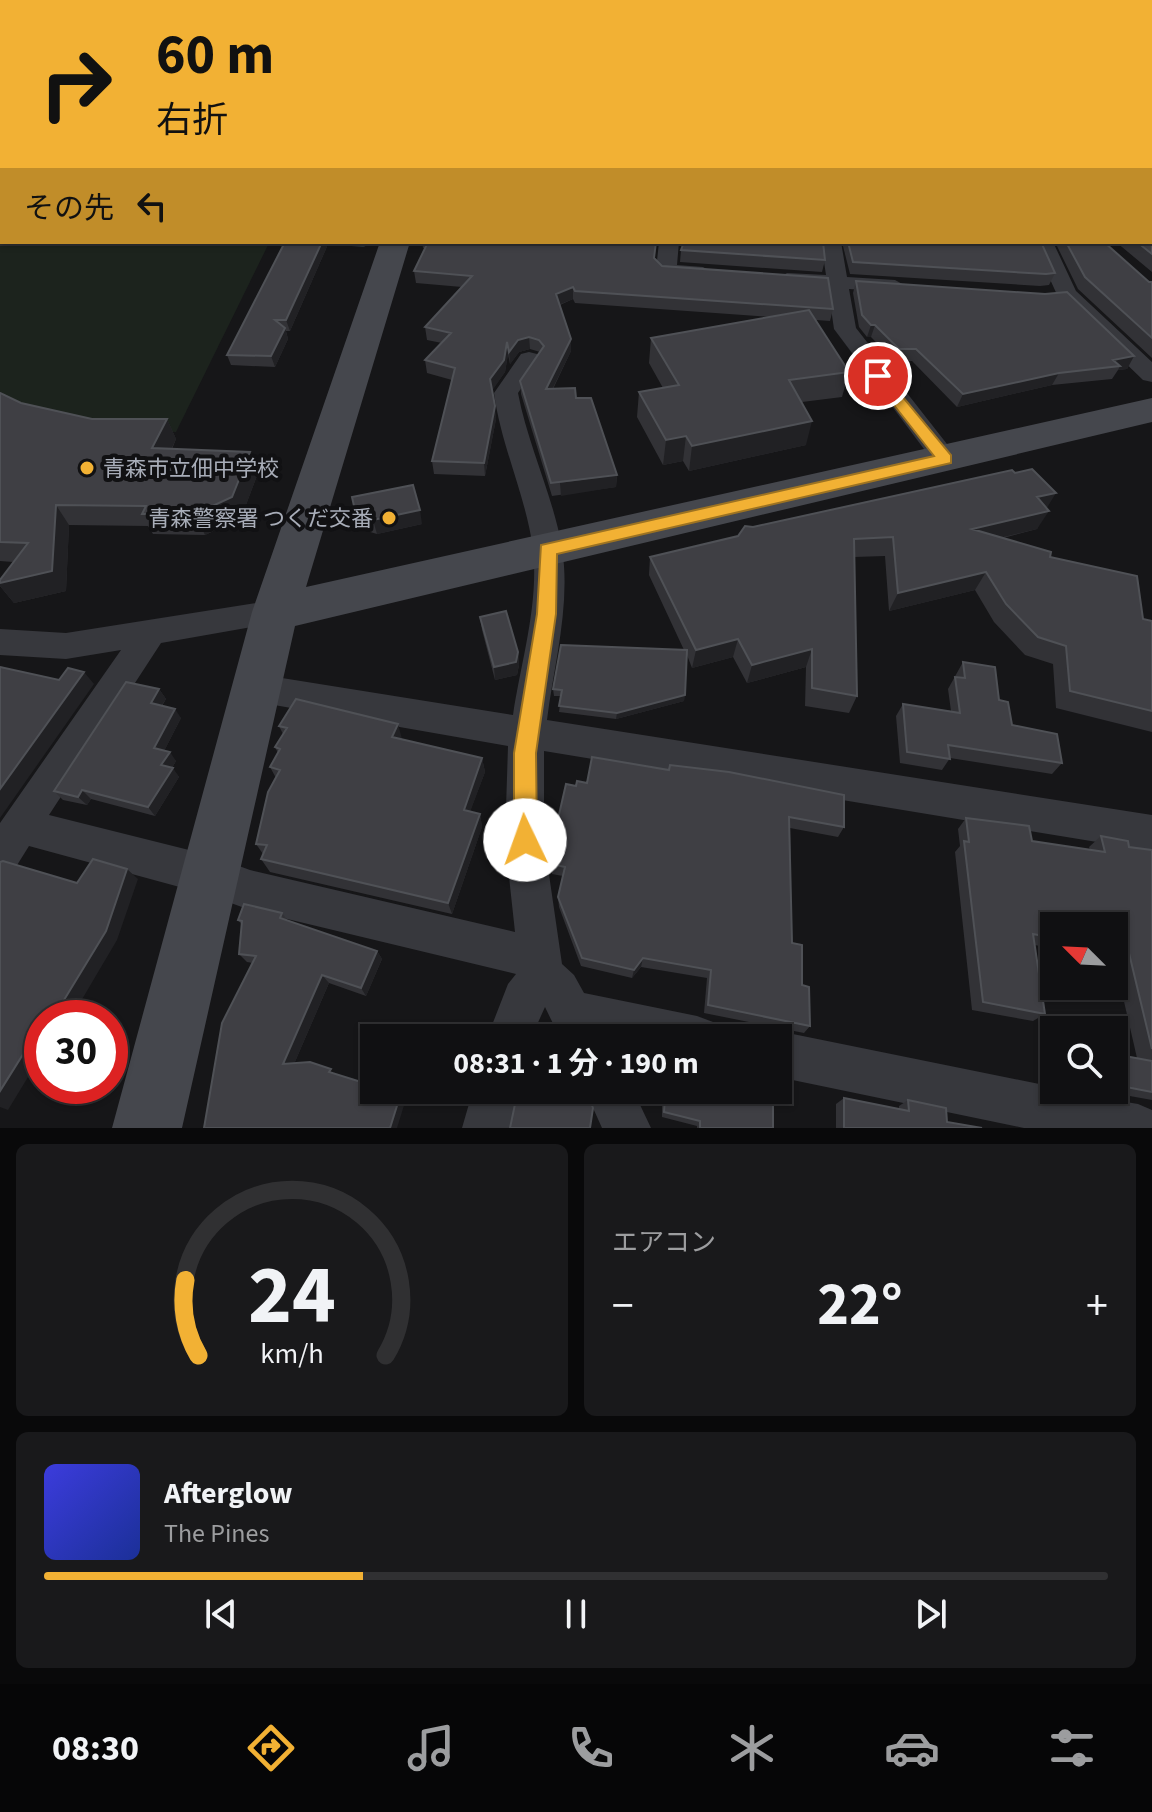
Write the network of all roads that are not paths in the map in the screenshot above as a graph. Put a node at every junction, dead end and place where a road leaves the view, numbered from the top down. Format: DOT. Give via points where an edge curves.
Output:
graph roads {
  1 [pos="394,244"];
  2 [pos="669,244"];
  3 [pos="831,244"];
  4 [pos="1043,244"];
  5 [pos="730,275"];
  6 [pos="760,277"];
  7 [pos="837,283"];
  8 [pos="916,288"];
  9 [pos="529,359"];
  10 [pos="1152,375"];
  11 [pos="1152,410"];
  12 [pos="945,459"];
  13 [pos="547,549"];
  14 [pos="275,612"];
  15 [pos="150,634"];
  16 [pos="0,642"];
  17 [pos="257,688"];
  18 [pos="529,733"];
  19 [pos="1152,833"];
  20 [pos="8,840"];
  21 [pos="209,875"];
  22 [pos="541,965"];
  23 [pos="514,1024"];
  24 [pos="578,1024"];
  25 [pos="792,1057"];
  26 [pos="492,1104"];
  27 [pos="615,1104"];
  28 [pos="147,1128"];
  29 [pos="486,1128"];
  30 [pos="627,1128"];
  31 [pos="1138,1128"];
  1 -- 14 [label="street"];
  2 -- 5 [label="street" via="666,270"];
  3 -- 7 [label="street"];
  4 -- 10 [label="street" via="1056,295"];
  6 -- 7 [label="street"];
  7 -- 8 [label="street"];
  7 -- 12 [label="street" via="845,329"];
  9 -- 13 [label="street" via="508,387 508,410"];
  11 -- 12 [label="street"];
  12 -- 13 [label="street"];
  13 -- 14 [label="street"];
  13 -- 18 [label="street" via="546,614"];
  14 -- 15 [label="street"];
  14 -- 17 [label="street"];
  15 -- 16 [label="street" via="66,646"];
  15 -- 20 [label="street"];
  17 -- 18 [label="street"];
  17 -- 21 [label="street"];
  18 -- 19 [label="street"];
  18 -- 22 [label="street" via="524,814"];
  20 -- 21 [label="street"];
  21 -- 22 [label="street"];
  21 -- 28 [label="street"];
  22 -- 23 [label="street"];
  22 -- 24 [label="street"];
  25 -- 31 [label="street"];
  26 -- 29 [label="street"];
  27 -- 30 [label="street"];
}
